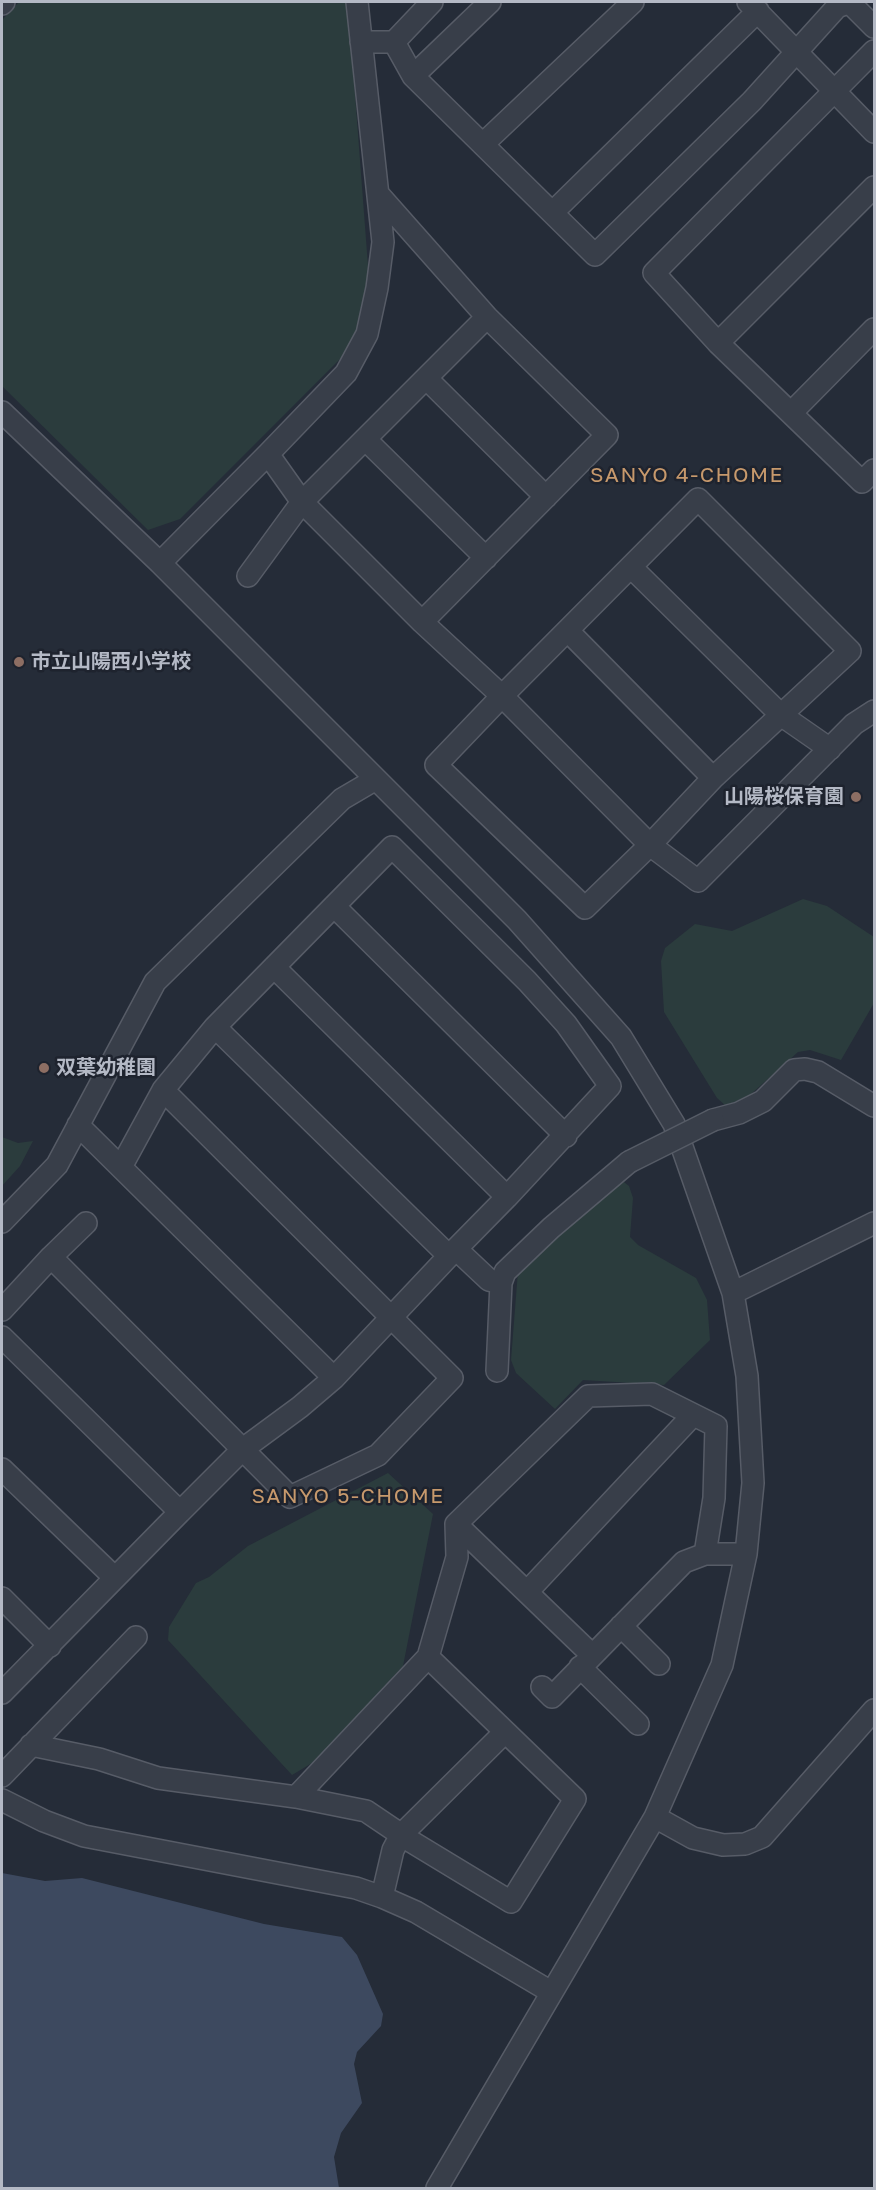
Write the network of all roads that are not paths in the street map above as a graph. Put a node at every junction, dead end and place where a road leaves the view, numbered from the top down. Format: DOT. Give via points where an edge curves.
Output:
graph roads {
  1 [pos="357,2"];
  2 [pos="432,2"];
  3 [pos="490,2"];
  4 [pos="633,2"];
  5 [pos="850,2"];
  6 [pos="753,6"];
  7 [pos="874,27"];
  8 [pos="361,42"];
  9 [pos="394,42"];
  10 [pos="874,51"];
  11 [pos="796,52"];
  12 [pos="413,76"];
  13 [pos="835,90"];
  14 [pos="874,132"];
  15 [pos="483,144"];
  16 [pos="874,187"];
  17 [pos="379,195"];
  18 [pos="553,212"];
  19 [pos="487,317"];
  20 [pos="874,330"];
  21 [pos="718,343"];
  22 [pos="426,378"];
  23 [pos="2,413"];
  24 [pos="791,413"];
  25 [pos="365,439"];
  26 [pos="268,454"];
  27 [pos="874,470"];
  28 [pos="546,497"];
  29 [pos="302,502"];
  30 [pos="486,558"];
  31 [pos="160,563"];
  32 [pos="631,567"];
  33 [pos="248,576"];
  34 [pos="422,622"];
  35 [pos="567,631"];
  36 [pos="502,696"];
  37 [pos="874,711"];
  38 [pos="781,715"];
  39 [pos="830,749"];
  40 [pos="713,778"];
  41 [pos="376,779"];
  42 [pos="650,845"];
  43 [pos="334,906"];
  44 [pos="274,967"];
  45 [pos="215,1027"];
  46 [pos="163,1090"];
  47 [pos="874,1104"];
  48 [pos="78,1125"];
  49 [pos="566,1136"];
  50 [pos="121,1167"];
  51 [pos="507,1197"];
  52 [pos="2,1222"];
  53 [pos="87,1223"];
  54 [pos="874,1223"];
  55 [pos="452,1252"];
  56 [pos="51,1257"];
  57 [pos="501,1283"];
  58 [pos="733,1293"];
  59 [pos="2,1310"];
  60 [pos="391,1317"];
  61 [pos="2,1337"];
  62 [pos="497,1371"];
  63 [pos="334,1378"];
  64 [pos="693,1415"];
  65 [pos="243,1449"];
  66 [pos="2,1469"];
  67 [pos="180,1512"];
  68 [pos="456,1524"];
  69 [pos="705,1554"];
  70 [pos="746,1554"];
  71 [pos="115,1578"];
  72 [pos="527,1592"];
  73 [pos="2,1598"];
  74 [pos="621,1626"];
  75 [pos="136,1637"];
  76 [pos="50,1646"];
  77 [pos="428,1657"];
  78 [pos="586,1661"];
  79 [pos="659,1664"];
  80 [pos="542,1687"];
  81 [pos="2,1693"];
  82 [pos="874,1710"];
  83 [pos="638,1724"];
  84 [pos="506,1732"];
  85 [pos="31,1745"];
  86 [pos="2,1776"];
  87 [pos="296,1797"];
  88 [pos="2,1800"];
  89 [pos="655,1817"];
  90 [pos="401,1835"];
  91 [pos="382,1897"];
  92 [pos="550,1992"];
  93 [pos="437,2188"];
  1 -- 8 [label="street"];
  2 -- 9 [label="street"];
  3 -- 12 [label="street"];
  4 -- 15 [label="street"];
  5 -- 7 [label="street"];
  5 -- 11 [label="street" via="837,7"];
  6 -- 11 [label="street"];
  6 -- 18 [label="street"];
  8 -- 9 [label="street"];
  8 -- 17 [label="street"];
  9 -- 12 [label="street"];
  10 -- 13 [label="street"];
  11 -- 13 [label="street"];
  11 -- 18 [label="street" via="752,101 595,255"];
  12 -- 15 [label="street"];
  13 -- 14 [label="street"];
  13 -- 21 [label="street" via="654,273"];
  15 -- 18 [label="street"];
  16 -- 21 [label="street"];
  17 -- 19 [label="street"];
  17 -- 26 [label="street" via="383,242 367,334 346,373"];
  19 -- 22 [label="street"];
  19 -- 28 [label="street" via="607,435"];
  20 -- 24 [label="street"];
  21 -- 24 [label="street"];
  22 -- 25 [label="street"];
  22 -- 28 [label="street"];
  23 -- 31 [label="street"];
  24 -- 27 [label="street" via="862,482"];
  25 -- 29 [label="street"];
  25 -- 30 [label="street"];
  26 -- 29 [label="street"];
  26 -- 31 [label="street"];
  28 -- 30 [label="street"];
  29 -- 33 [label="street"];
  29 -- 34 [label="street"];
  30 -- 34 [label="street"];
  31 -- 41 [label="street"];
  32 -- 35 [label="street"];
  32 -- 38 [label="street"];
  32 -- 38 [label="street" via="698,499 850,651"];
  34 -- 36 [label="street"];
  35 -- 36 [label="street"];
  35 -- 40 [label="street"];
  36 -- 42 [label="street"];
  36 -- 42 [label="street" via="436,765 585,908"];
  37 -- 39 [label="street" via="854,724"];
  38 -- 39 [label="street"];
  38 -- 40 [label="street"];
  39 -- 42 [label="street" via="698,881"];
  40 -- 42 [label="street"];
  41 -- 48 [label="street" via="342,799 155,982"];
  41 -- 58 [label="street" via="517,920 621,1037 674,1124"];
  43 -- 44 [label="street"];
  43 -- 49 [label="street"];
  43 -- 49 [label="street" via="392,847 528,981 566,1024 610,1086"];
  44 -- 45 [label="street"];
  44 -- 51 [label="street"];
  45 -- 46 [label="street"];
  45 -- 55 [label="street"];
  46 -- 50 [label="street"];
  46 -- 60 [label="street"];
  47 -- 57 [label="street, bridge" via="818,1072 794,1070 763,1101 713,1120 629,1162 551,1228 505,1272"];
  48 -- 50 [label="street"];
  48 -- 52 [label="street" via="57,1165"];
  49 -- 51 [label="street"];
  50 -- 63 [label="street"];
  51 -- 55 [label="street"];
  53 -- 56 [label="street"];
  54 -- 58 [label="street"];
  55 -- 57 [label="street" via="489,1280"];
  55 -- 60 [label="street"];
  56 -- 59 [label="street"];
  56 -- 65 [label="street"];
  57 -- 62 [label="street"];
  58 -- 70 [label="street" via="747,1376 753,1484"];
  60 -- 63 [label="street"];
  60 -- 65 [label="street" via="452,1378 378,1455 290,1497"];
  61 -- 67 [label="street"];
  63 -- 65 [label="street"];
  64 -- 68 [label="street" via="652,1394 588,1396"];
  64 -- 69 [label="street" via="716,1426 714,1498"];
  64 -- 72 [label="street"];
  65 -- 67 [label="street"];
  66 -- 71 [label="street"];
  67 -- 71 [label="street"];
  68 -- 72 [label="street"];
  68 -- 77 [label="street" via="457,1557"];
  69 -- 70 [label="street"];
  69 -- 74 [label="street" via="684,1562"];
  70 -- 89 [label="street" via="722,1665"];
  71 -- 76 [label="street"];
  72 -- 78 [label="street"];
  73 -- 76 [label="street"];
  74 -- 78 [label="street"];
  74 -- 79 [label="street"];
  75 -- 85 [label="street"];
  76 -- 81 [label="street"];
  77 -- 84 [label="street"];
  77 -- 87 [label="street"];
  78 -- 80 [label="street" via="552,1697"];
  78 -- 83 [label="street"];
  82 -- 89 [label="street" via="762,1837 745,1844 723,1845 693,1838"];
  84 -- 90 [label="street"];
  84 -- 90 [label="street" via="575,1799 511,1902"];
  85 -- 86 [label="street"];
  85 -- 87 [label="street" via="99,1759 158,1778"];
  87 -- 90 [label="street" via="366,1811"];
  88 -- 91 [label="street" via="84,1836 356,1888"];
  89 -- 92 [label="street"];
  90 -- 91 [label="street" via="393,1850"];
  91 -- 92 [label="street" via="416,1912"];
  92 -- 93 [label="street"];
}
